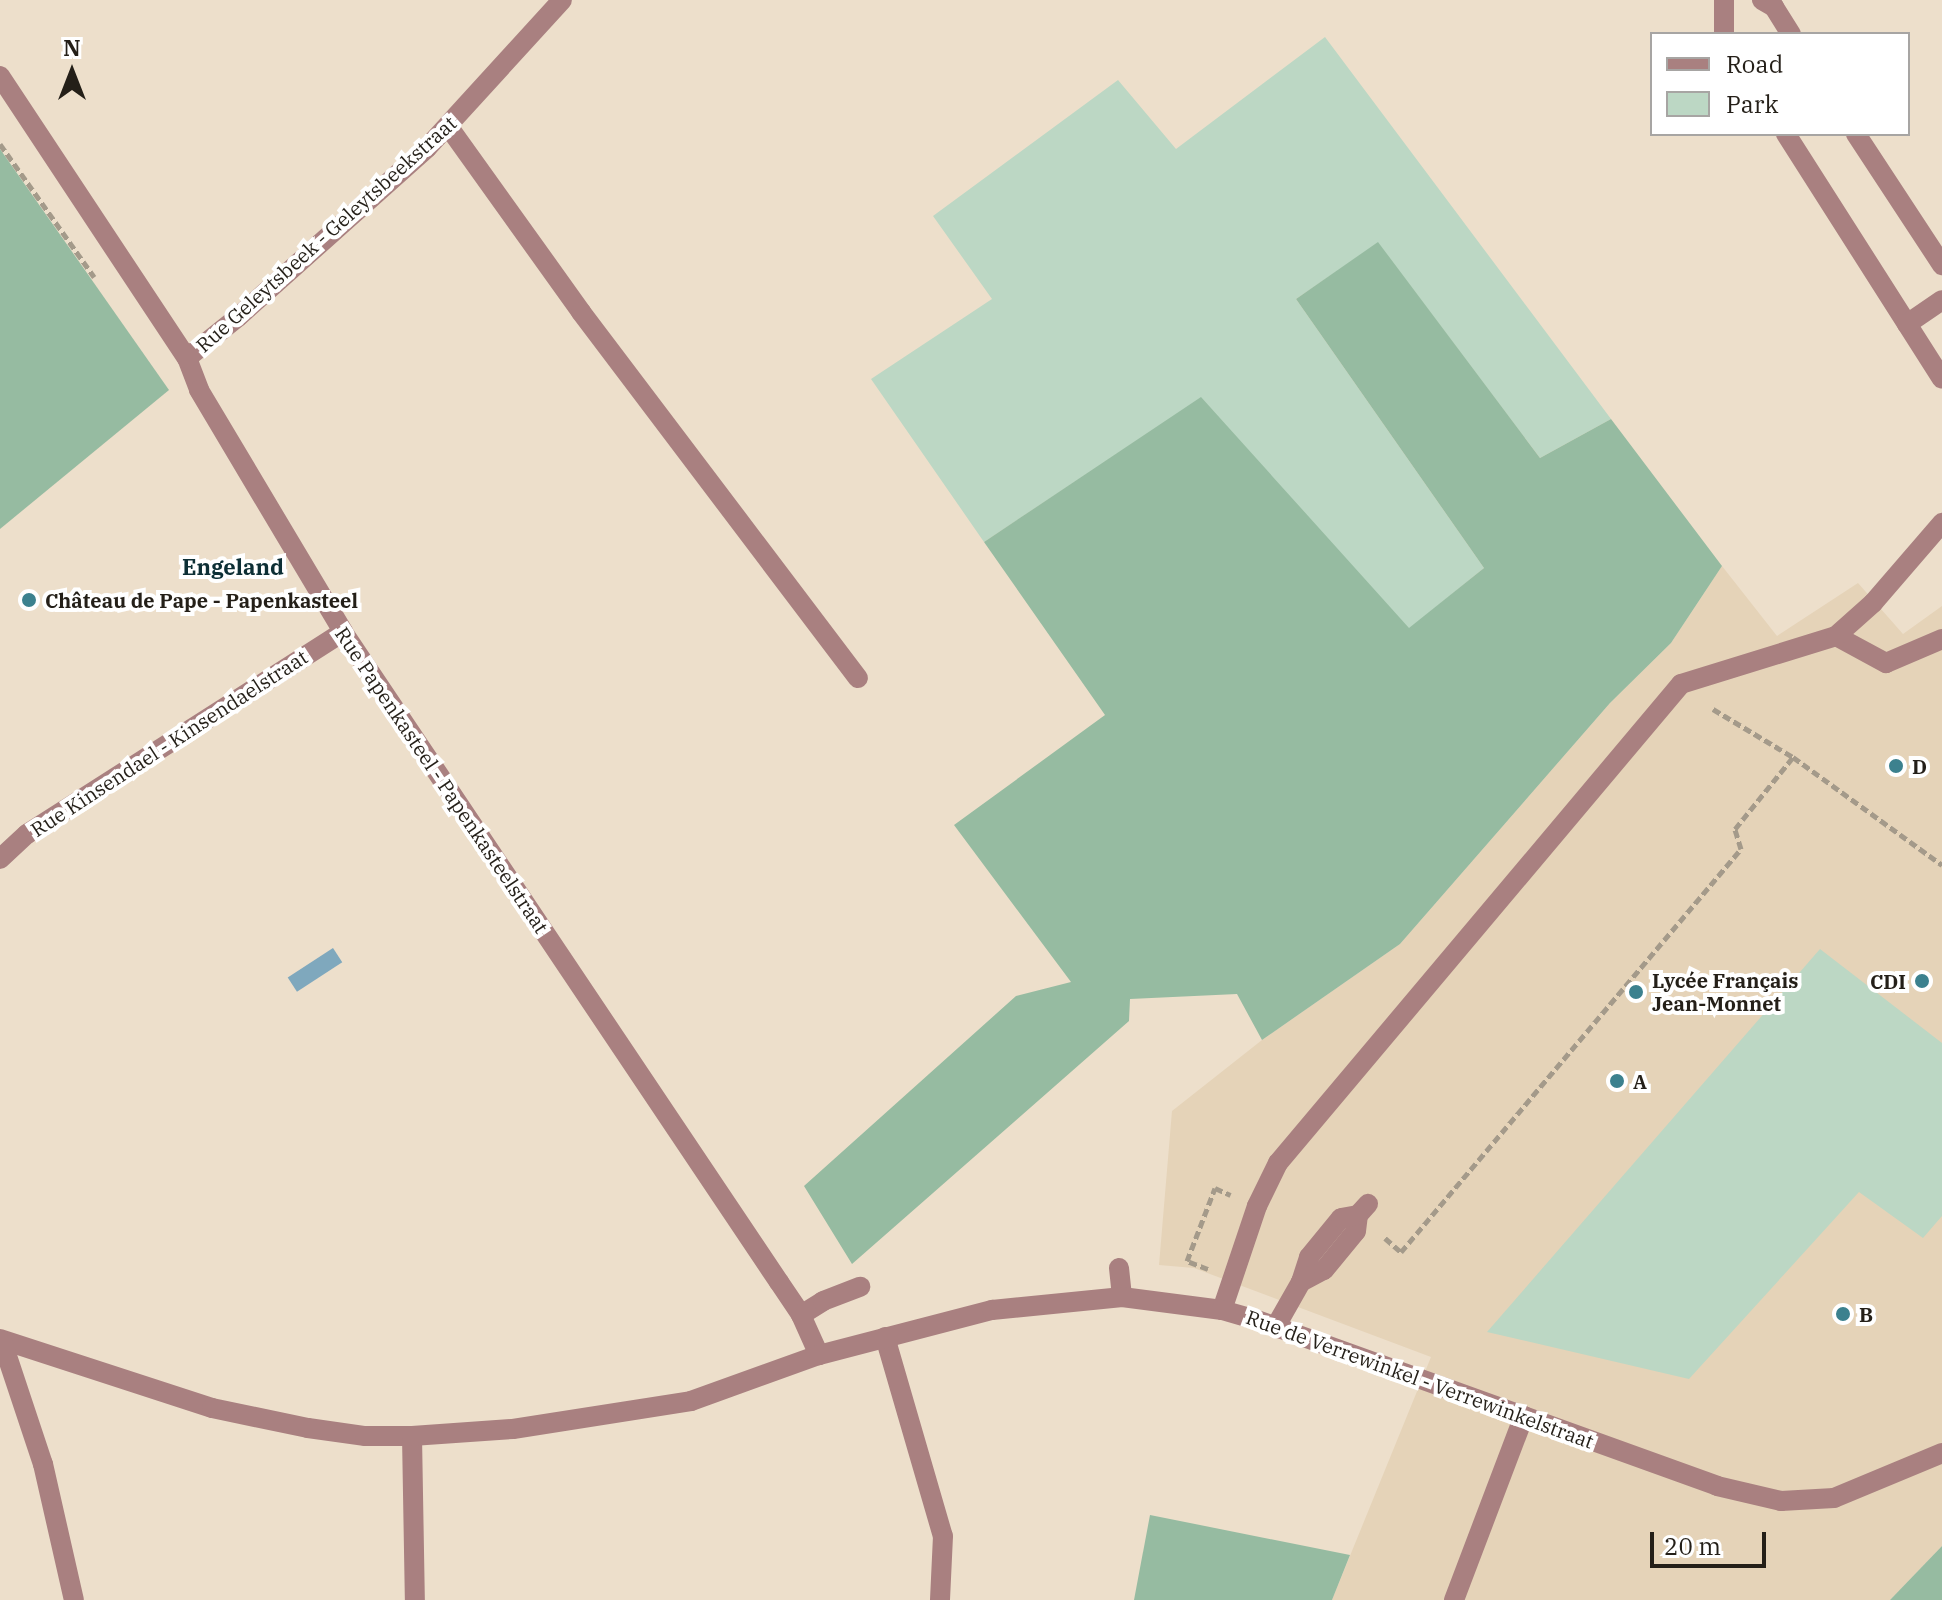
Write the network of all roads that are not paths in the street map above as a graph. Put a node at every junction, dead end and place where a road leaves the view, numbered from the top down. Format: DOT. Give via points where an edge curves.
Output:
graph roads {
  1 [pos="1724,0"];
  2 [pos="1762,0"];
  3 [pos="560,1"];
  4 [pos="1724,32"];
  5 [pos="1790,32"];
  6 [pos="0,76"];
  7 [pos="448,126"];
  8 [pos="1787,136"];
  9 [pos="1857,136"];
  10 [pos="1942,265"];
  11 [pos="1942,300"];
  12 [pos="1907,324"];
  13 [pos="187,358"];
  14 [pos="1942,379"];
  15 [pos="1942,523"];
  16 [pos="343,632"];
  17 [pos="1836,636"];
  18 [pos="1942,639"];
  19 [pos="858,678"];
  20 [pos="0,859"];
  21 [pos="1363,1209"];
  22 [pos="1119,1268"];
  23 [pos="860,1287"];
  24 [pos="1122,1297"];
  25 [pos="1222,1310"];
  26 [pos="801,1315"];
  27 [pos="1276,1326"];
  28 [pos="885,1337"];
  29 [pos="1,1340"];
  30 [pos="819,1355"];
  31 [pos="1524,1416"];
  32 [pos="412,1436"];
  33 [pos="1942,1453"];
  34 [pos="74,1600"];
  35 [pos="415,1600"];
  36 [pos="940,1600"];
  37 [pos="1454,1600"];
  1 -- 4 [label="street"];
  2 -- 5 [label="street" via="1774,7"];
  3 -- 7 [label="street, Rue Geleytsbeek - Geleytsbeekstraat"];
  6 -- 13 [label="street, Rue Papenkasteel - Papenkasteelstraat"];
  7 -- 13 [label="street, Rue Geleytsbeek - Geleytsbeekstraat"];
  7 -- 19 [label="street"];
  8 -- 12 [label="street"];
  9 -- 10 [label="street"];
  11 -- 12 [label="street"];
  12 -- 14 [label="street"];
  13 -- 16 [label="street, Rue Papenkasteel - Papenkasteelstraat" via="199,390"];
  15 -- 17 [label="street" via="1873,603"];
  16 -- 20 [label="street, Rue Kinsendael - Kinsendaelstraat" via="27,834"];
  16 -- 26 [label="street, Rue Papenkasteel - Papenkasteelstraat"];
  17 -- 18 [label="street" via="1886,663"];
  17 -- 25 [label="street" via="1681,684 1278,1163 1257,1206"];
  21 -- 27 [label="street" via="1341,1218 1309,1257"];
  22 -- 24 [label="street"];
  23 -- 26 [label="street"];
  24 -- 25 [label="street, Rue de Verrewinkel - Verrewinkelstraat"];
  24 -- 28 [label="street, Rue de Verrewinkel - Verrewinkelstraat" via="992,1310"];
  25 -- 27 [label="street, Rue de Verrewinkel - Verrewinkelstraat"];
  26 -- 30 [label="street, Rue Papenkasteel - Papenkasteelstraat"];
  27 -- 31 [label="street, Rue de Verrewinkel - Verrewinkelstraat"];
  28 -- 30 [label="street, Rue de Verrewinkel - Verrewinkelstraat"];
  28 -- 36 [label="street" via="943,1536"];
  29 -- 32 [label="street, Rue de Verrewinkel - Verrewinkelstraat" via="212,1408 322,1430"];
  29 -- 34 [label="street" via="43,1464"];
  30 -- 32 [label="street, Rue de Verrewinkel - Verrewinkelstraat" via="691,1401 513,1429"];
  31 -- 33 [label="street, Rue de Verrewinkel - Verrewinkelstraat" via="1717,1486 1781,1501 1834,1498"];
  31 -- 37 [label="street"];
  32 -- 35 [label="street"];
}
